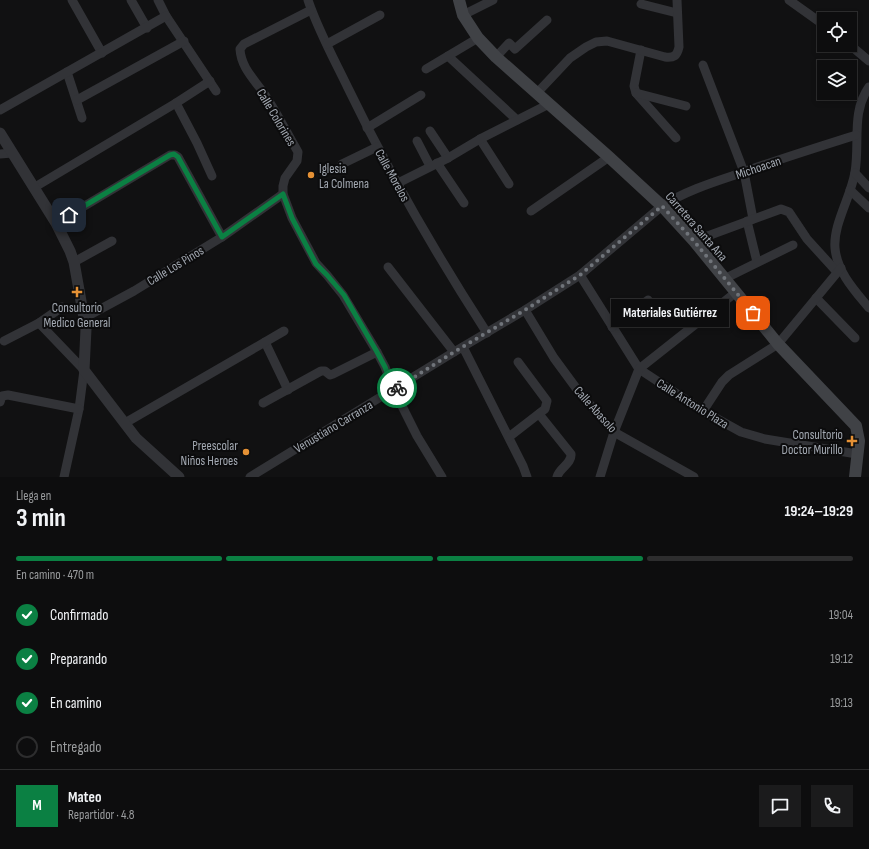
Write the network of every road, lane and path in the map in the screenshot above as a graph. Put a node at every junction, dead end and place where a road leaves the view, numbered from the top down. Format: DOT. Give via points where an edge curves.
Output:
graph roads {
  1 [pos="72,0"];
  2 [pos="131,0"];
  3 [pos="158,0"];
  4 [pos="308,0"];
  5 [pos="459,0"];
  6 [pos="493,0"];
  7 [pos="677,0"];
  8 [pos="788,0"];
  9 [pos="641,4"];
  10 [pos="311,10"];
  11 [pos="677,13"];
  12 [pos="380,14"];
  13 [pos="463,15"];
  14 [pos="166,16"];
  15 [pos="547,20"];
  16 [pos="817,20"];
  17 [pos="147,28"];
  18 [pos="478,38"];
  19 [pos="184,41"];
  20 [pos="327,44"];
  21 [pos="641,50"];
  22 [pos="857,51"];
  23 [pos="102,53"];
  24 [pos="448,56"];
  25 [pos="496,57"];
  26 [pos="869,61"];
  27 [pos="703,65"];
  28 [pos="426,69"];
  29 [pos="67,72"];
  30 [pos="210,81"];
  31 [pos="869,87"];
  32 [pos="216,91"];
  33 [pos="537,93"];
  34 [pos="636,93"];
  35 [pos="421,95"];
  36 [pos="76,100"];
  37 [pos="176,103"];
  38 [pos="549,104"];
  39 [pos="686,106"];
  40 [pos="0,110"];
  41 [pos="82,118"];
  42 [pos="517,120"];
  43 [pos="367,128"];
  44 [pos="430,131"];
  45 [pos="0,133"];
  46 [pos="856,135"];
  47 [pos="676,138"];
  48 [pos="480,139"];
  49 [pos="417,141"];
  50 [pos="377,146"];
  51 [pos="12,153"];
  52 [pos="0,154"];
  53 [pos="609,157"];
  54 [pos="448,158"];
  55 [pos="342,164"];
  56 [pos="433,164"];
  57 [pos="744,172"];
  58 [pos="855,173"];
  59 [pos="212,176"];
  60 [pos="396,184"];
  61 [pos="509,184"];
  62 [pos="35,187"];
  63 [pos="869,188"];
  64 [pos="850,190"];
  65 [pos="283,194"];
  66 [pos="464,203"];
  67 [pos="662,206"];
  68 [pos="869,208"];
  69 [pos="531,211"];
  70 [pos="750,220"];
  71 [pos="56,222"];
  72 [pos="222,237"];
  73 [pos="112,241"];
  74 [pos="694,241"];
  75 [pos="793,245"];
  76 [pos="74,262"];
  77 [pos="757,262"];
  78 [pos="388,266"];
  79 [pos="839,270"];
  80 [pos="580,275"];
  81 [pos="724,279"];
  82 [pos="735,293"];
  83 [pos="816,298"];
  84 [pos="648,300"];
  85 [pos="62,307"];
  86 [pos="869,308"];
  87 [pos="525,310"];
  88 [pos="84,318"];
  89 [pos="39,324"];
  90 [pos="612,327"];
  91 [pos="284,331"];
  92 [pos="487,333"];
  93 [pos="856,338"];
  94 [pos="4,341"];
  95 [pos="265,342"];
  96 [pos="778,344"];
  97 [pos="458,349"];
  98 [pos="377,352"];
  99 [pos="518,362"];
  100 [pos="639,369"];
  101 [pos="84,370"];
  102 [pos="288,390"];
  103 [pos="394,390"];
  104 [pos="0,402"];
  105 [pos="263,403"];
  106 [pos="79,409"];
  107 [pos="704,411"];
  108 [pos="538,414"];
  109 [pos="125,423"];
  110 [pos="614,432"];
  111 [pos="509,437"];
  112 [pos="857,454"];
  113 [pos="603,476"];
  114 [pos="64,477"];
  115 [pos="179,477"];
  116 [pos="250,477"];
  117 [pos="442,477"];
  118 [pos="527,477"];
  119 [pos="557,477"];
  120 [pos="694,477"];
  121 [pos="855,477"];
  1 -- 23 [label="street"];
  2 -- 17 [label="street"];
  3 -- 14 [label="street"];
  4 -- 10 [label="street, Calle Morelos"];
  5 -- 13 [label="main road, Carretera Santa Ana"];
  6 -- 13 [label="street"];
  7 -- 11 [label="street"];
  8 -- 16 [label="street"];
  9 -- 11 [label="street"];
  10 -- 20 [label="street, Calle Morelos"];
  10 -- 65 [label="street, Calle Colorines" via="244,44 240,49 245,66 298,152 297,161 282,186"];
  11 -- 21 [label="street" via="679,47 675,56 665,57"];
  12 -- 20 [label="street"];
  13 -- 18 [label="main road, Carretera Santa Ana"];
  14 -- 17 [label="street"];
  14 -- 19 [label="street"];
  15 -- 25 [label="street" via="515,49 509,43"];
  17 -- 23 [label="street"];
  18 -- 24 [label="street"];
  18 -- 25 [label="main road, Carretera Santa Ana"];
  19 -- 30 [label="street"];
  19 -- 36 [label="street"];
  20 -- 43 [label="street, Calle Morelos"];
  21 -- 33 [label="street" via="607,41 596,42 570,58"];
  21 -- 34 [label="street" via="634,80"];
  22 -- 26 [label="street"];
  23 -- 29 [label="street"];
  24 -- 28 [label="street"];
  24 -- 42 [label="street"];
  25 -- 33 [label="main road, Carretera Santa Ana"];
  27 -- 57 [label="street"];
  29 -- 36 [label="street"];
  29 -- 40 [label="street"];
  30 -- 32 [label="street"];
  30 -- 37 [label="street"];
  31 -- 46 [label="street" via="859,111"];
  33 -- 38 [label="main road, Carretera Santa Ana"];
  34 -- 39 [label="street"];
  34 -- 47 [label="street"];
  35 -- 43 [label="street"];
  36 -- 41 [label="street"];
  37 -- 59 [label="street"];
  37 -- 62 [label="street"];
  38 -- 42 [label="street"];
  38 -- 53 [label="main road, Carretera Santa Ana"];
  42 -- 48 [label="street"];
  43 -- 50 [label="street, Calle Morelos"];
  44 -- 54 [label="street"];
  45 -- 51 [label="street"];
  46 -- 57 [label="street, Michoacan"];
  46 -- 58 [label="street"];
  48 -- 54 [label="street"];
  48 -- 61 [label="street"];
  49 -- 56 [label="street"];
  50 -- 55 [label="street"];
  50 -- 60 [label="street, Calle Morelos"];
  51 -- 52 [label="street"];
  51 -- 62 [label="street"];
  53 -- 67 [label="main road, Carretera Santa Ana"];
  53 -- 69 [label="street"];
  54 -- 56 [label="street"];
  56 -- 60 [label="street"];
  56 -- 66 [label="street"];
  57 -- 67 [label="street, Michoacan" via="687,192"];
  57 -- 70 [label="street"];
  58 -- 63 [label="street"];
  58 -- 64 [label="street"];
  60 -- 92 [label="street, Calle Morelos" via="448,273"];
  62 -- 71 [label="street"];
  64 -- 68 [label="street"];
  64 -- 79 [label="street" via="837,233 835,248"];
  65 -- 72 [label="street, Calle Los Pinos"];
  65 -- 98 [label="street" via="292,218 316,264 344,295"];
  67 -- 74 [label="main road, Carretera Santa Ana"];
  67 -- 80 [label="street, Michoacan"];
  70 -- 74 [label="street"];
  70 -- 77 [label="street"];
  70 -- 79 [label="street" via="781,210 789,212 807,239"];
  71 -- 72 [label="street" via="174,154"];
  71 -- 76 [label="street"];
  72 -- 88 [label="street, Calle Los Pinos"];
  73 -- 76 [label="street"];
  74 -- 81 [label="main road, Carretera Santa Ana"];
  75 -- 77 [label="street"];
  76 -- 88 [label="street"];
  77 -- 81 [label="street"];
  78 -- 97 [label="street"];
  79 -- 83 [label="street"];
  79 -- 86 [label="street"];
  80 -- 87 [label="street, Venustiano Carranza"];
  80 -- 90 [label="street, Calle Antonio Plaza"];
  81 -- 82 [label="main road, Carretera Santa Ana"];
  82 -- 96 [label="main road, Carretera Santa Ana"];
  82 -- 100 [label="street"];
  83 -- 93 [label="street"];
  83 -- 96 [label="street"];
  84 -- 90 [label="street"];
  85 -- 89 [label="street"];
  87 -- 92 [label="street, Venustiano Carranza"];
  87 -- 110 [label="street, Calle Abasolo" via="554,358"];
  88 -- 101 [label="street"];
  89 -- 94 [label="street"];
  89 -- 101 [label="street"];
  90 -- 100 [label="street, Calle Antonio Plaza"];
  91 -- 95 [label="street"];
  92 -- 97 [label="street, Venustiano Carranza"];
  95 -- 102 [label="street"];
  95 -- 109 [label="street"];
  96 -- 107 [label="street" via="729,375"];
  96 -- 112 [label="main road, Carretera Santa Ana" via="856,426 859,436"];
  97 -- 103 [label="street, Venustiano Carranza"];
  97 -- 111 [label="street"];
  98 -- 102 [label="street" via="333,374 321,371"];
  98 -- 103 [label="street"];
  99 -- 108 [label="street" via="547,401 546,407"];
  100 -- 107 [label="street, Calle Antonio Plaza"];
  100 -- 110 [label="street"];
  101 -- 106 [label="street"];
  101 -- 109 [label="street"];
  102 -- 105 [label="street"];
  103 -- 116 [label="street, Venustiano Carranza"];
  103 -- 117 [label="street" via="417,436"];
  104 -- 106 [label="street" via="2,396 8,395"];
  106 -- 114 [label="street"];
  107 -- 112 [label="street, Calle Antonio Plaza" via="752,436"];
  108 -- 111 [label="street"];
  108 -- 119 [label="street" via="571,454 571,460"];
  109 -- 115 [label="street" via="146,448"];
  110 -- 113 [label="street"];
  110 -- 120 [label="street, Calle Abasolo"];
  111 -- 118 [label="street"];
  112 -- 121 [label="main road, Carretera Santa Ana"];
}
